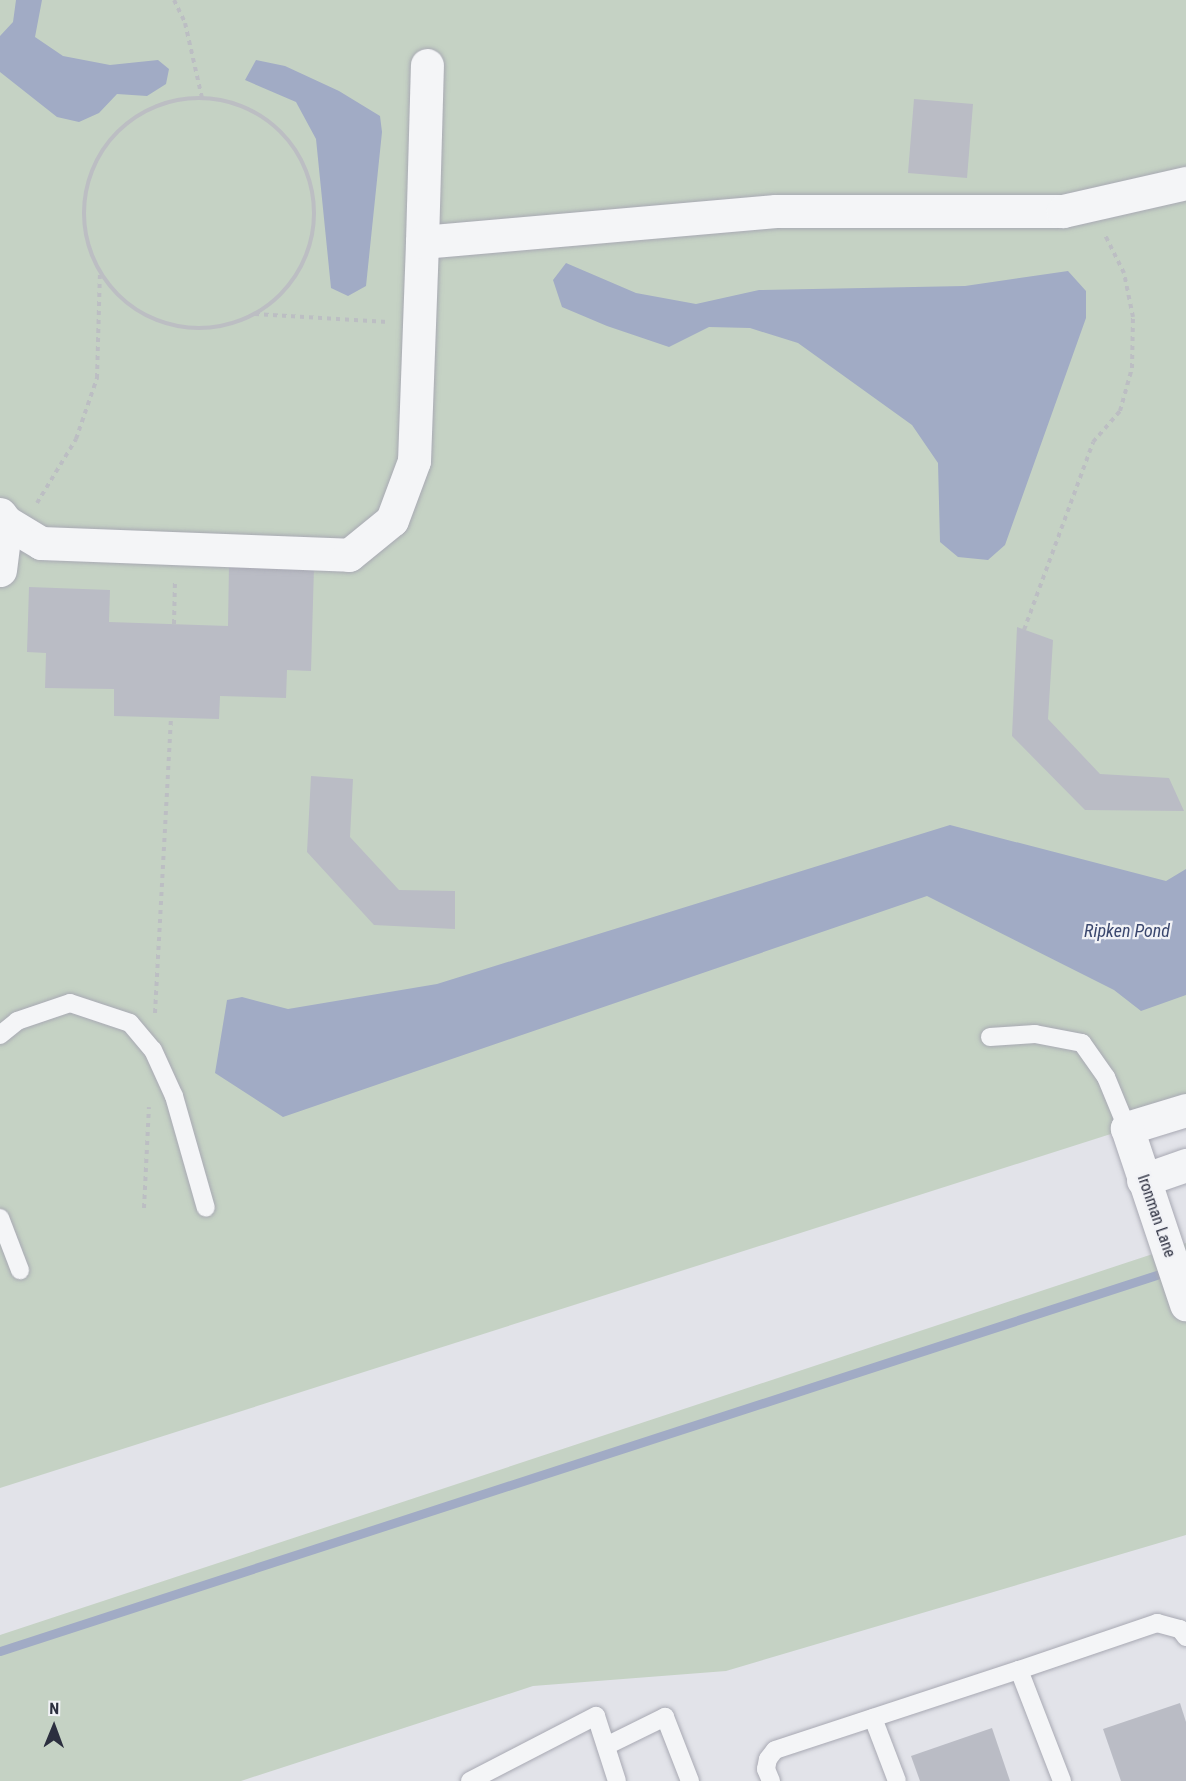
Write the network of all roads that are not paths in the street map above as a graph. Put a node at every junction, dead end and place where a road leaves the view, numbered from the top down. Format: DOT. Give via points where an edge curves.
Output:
graph roads {
  1 [pos="427,65"];
  2 [pos="1186,183"];
  3 [pos="422,242"];
  4 [pos="3,518"];
  5 [pos="0,570"];
  6 [pos="0,1035"];
  7 [pos="990,1037"];
  8 [pos="1186,1110"];
  9 [pos="1127,1128"];
  10 [pos="1186,1165"];
  11 [pos="1143,1180"];
  12 [pos="206,1208"];
  13 [pos="0,1218"];
  14 [pos="20,1270"];
  15 [pos="1185,1301"];
  16 [pos="1186,1637"];
  17 [pos="1019,1670"];
  18 [pos="873,1718"];
  19 [pos="606,1746"];
  20 [pos="470,1781"];
  21 [pos="617,1781"];
  22 [pos="690,1781"];
  23 [pos="771,1781"];
  24 [pos="897,1781"];
  25 [pos="1062,1781"];
  1 -- 3 [label="street"];
  2 -- 3 [label="street" via="1063,211 776,211"];
  3 -- 4 [label="street" via="414,461 392,520 350,555 41,543"];
  4 -- 5 [label="street"];
  6 -- 12 [label="lane" via="17,1021 70,1003 130,1023 153,1050 174,1096"];
  7 -- 9 [label="lane" via="1035,1034 1082,1043 1106,1077"];
  8 -- 9 [label="street"];
  9 -- 11 [label="street, Ironman Lane"];
  10 -- 11 [label="street"];
  11 -- 15 [label="street, Ironman Lane"];
  13 -- 14 [label="lane"];
  16 -- 17 [label="lane" via="1180,1629 1157,1623"];
  17 -- 18 [label="lane"];
  17 -- 25 [label="lane"];
  18 -- 23 [label="lane" via="775,1750 766,1769"];
  18 -- 24 [label="lane"];
  19 -- 20 [label="lane" via="596,1716"];
  19 -- 21 [label="lane"];
  19 -- 22 [label="lane" via="665,1717"];
}
